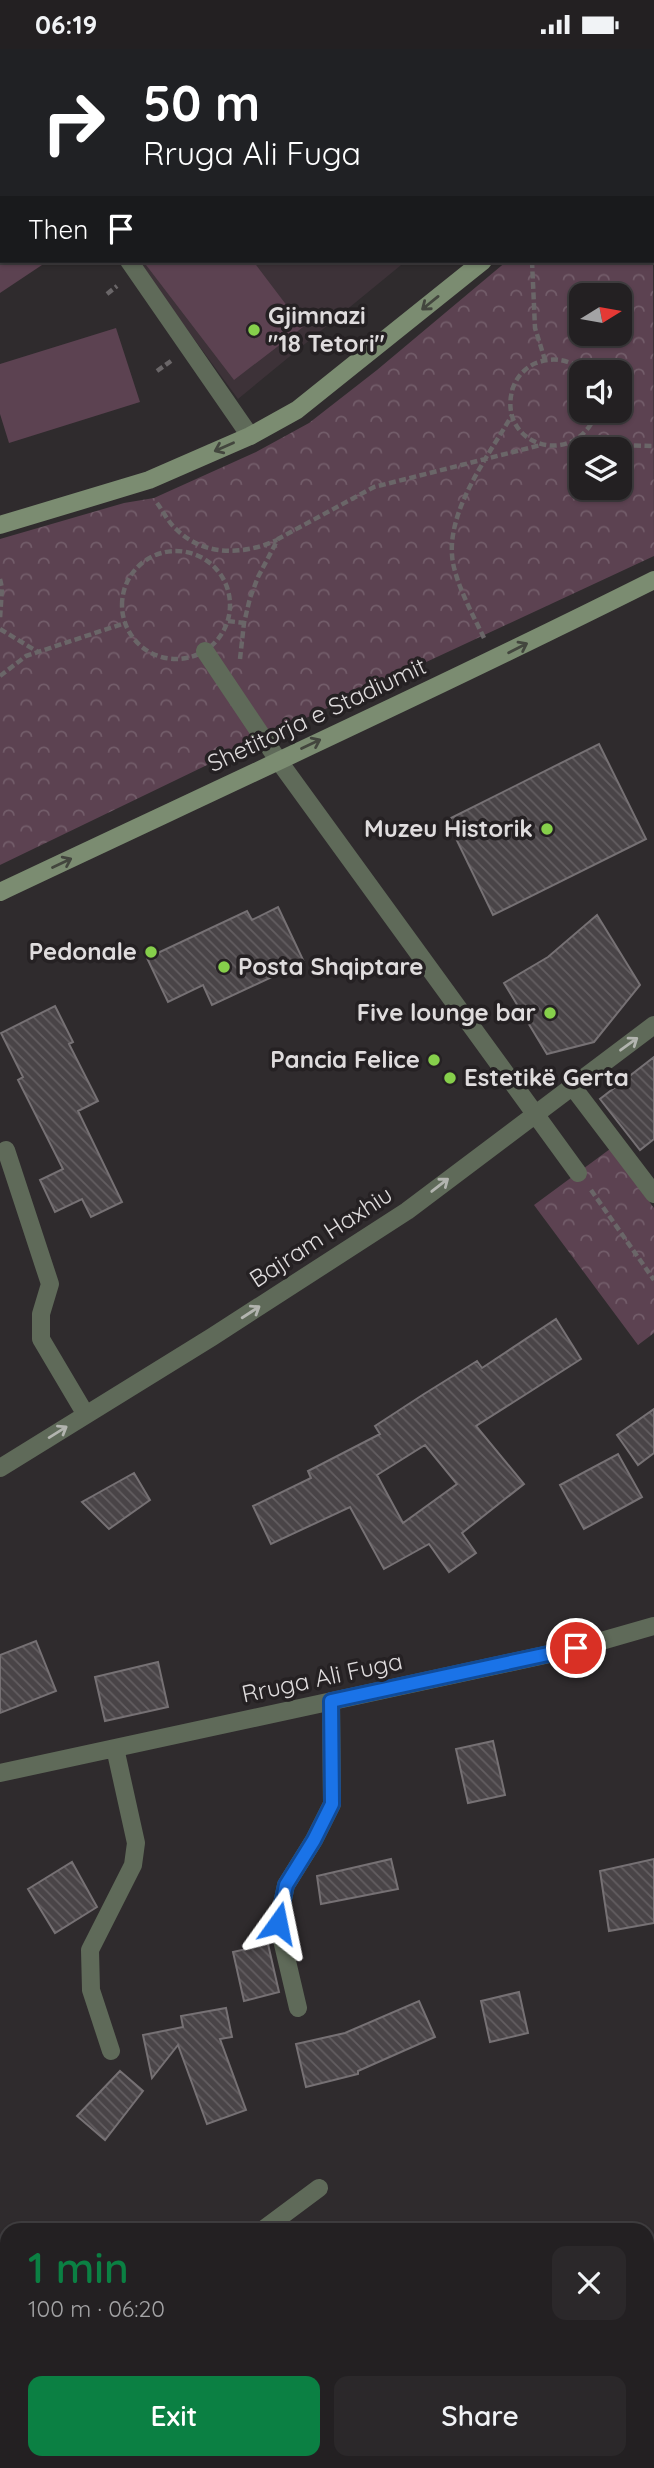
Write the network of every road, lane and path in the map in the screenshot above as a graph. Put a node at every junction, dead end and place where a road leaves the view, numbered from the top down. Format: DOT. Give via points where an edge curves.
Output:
graph roads {
  1 [pos="129,263"];
  2 [pos="481,263"];
  3 [pos="532,263"];
  4 [pos="545,360"];
  5 [pos="569,362"];
  6 [pos="512,415"];
  7 [pos="591,423"];
  8 [pos="250,436"];
  9 [pos="579,437"];
  10 [pos="569,444"];
  11 [pos="541,445"];
  12 [pos="632,445"];
  13 [pos="654,446"];
  14 [pos="487,459"];
  15 [pos="149,480"];
  16 [pos="0,525"];
  17 [pos="278,539"];
  18 [pos="201,545"];
  19 [pos="197,556"];
  20 [pos="0,579"];
  21 [pos="654,580"];
  22 [pos="0,619"];
  23 [pos="228,621"];
  24 [pos="125,623"];
  25 [pos="244,623"];
  26 [pos="0,629"];
  27 [pos="205,651"];
  28 [pos="38,652"];
  29 [pos="495,660"];
  30 [pos="0,676"];
  31 [pos="236,698"];
  32 [pos="278,760"];
  33 [pos="0,893"];
  34 [pos="654,1025"];
  35 [pos="572,1086"];
  36 [pos="535,1114"];
  37 [pos="6,1150"];
  38 [pos="578,1173"];
  39 [pos="654,1194"];
  40 [pos="654,1280"];
  41 [pos="86,1415"];
  42 [pos="0,1468"];
  43 [pos="654,1626"];
  44 [pos="331,1701"];
  45 [pos="115,1748"];
  46 [pos="0,1773"];
  47 [pos="298,2008"];
  48 [pos="111,2052"];
  49 [pos="318,2188"];
  50 [pos="272,2223"];
  1 -- 8 [label="street"];
  2 -- 8 [label="main road, one-way" via="297,410"];
  3 -- 4 [label="path" via="535,328"];
  4 -- 5 [label="path"];
  4 -- 6 [label="path" via="520,374 511,394"];
  6 -- 11 [label="path" via="528,439"];
  6 -- 14 [label="path"];
  7 -- 9 [label="path"];
  8 -- 15 [label="main road, one-way"];
  10 -- 11 [label="path"];
  11 -- 14 [label="path"];
  12 -- 13 [label="path"];
  14 -- 17 [label="path" via="374,487"];
  14 -- 29 [label="path" via="462,499 454,524 453,555 460,583"];
  15 -- 16 [label="main road"];
  15 -- 18 [label="path" via="154,498 175,529"];
  17 -- 18 [label="path" via="243,551"];
  17 -- 25 [label="path" via="258,577"];
  18 -- 19 [label="path"];
  19 -- 23 [label="path" via="225,582"];
  19 -- 24 [label="path" via="172,551 137,568 124,590"];
  20 -- 22 [label="path"];
  29 -- 21 [label="main road, Shetitorja e Stadiumit, one-way"];
  23 -- 25 [label="path"];
  23 -- 27 [label="path"];
  24 -- 27 [label="path" via="134,639 155,655 180,659"];
  24 -- 28 [label="path"];
  25 -- 31 [label="path"];
  26 -- 28 [label="path"];
  27 -- 31 [label="street"];
  28 -- 30 [label="path"];
  32 -- 29 [label="main road, Shetitorja e Stadiumit, one-way"];
  31 -- 32 [label="street"];
  33 -- 32 [label="main road, Shetitorja e Stadiumit, one-way"];
  32 -- 36 [label="street"];
  35 -- 34 [label="street, Bajram Haxhiu, one-way"];
  35 -- 36 [label="street, Bajram Haxhiu"];
  35 -- 39 [label="street"];
  36 -- 38 [label="street"];
  41 -- 36 [label="street, Bajram Haxhiu, one-way" via="407,1211"];
  37 -- 41 [label="street" via="50,1284 41,1314 41,1339"];
  38 -- 40 [label="path"];
  42 -- 41 [label="street, Bajram Haxhiu, one-way"];
  43 -- 44 [label="street, Rruga Ali Fuga" via="576,1648"];
  44 -- 45 [label="street, Rruga Ali Fuga"];
  44 -- 47 [label="street" via="332,1804 286,1885 278,1923"];
  45 -- 46 [label="street, Rruga Ali Fuga"];
  45 -- 48 [label="street" via="136,1843 134,1864 90,1949 91,1990"];
  49 -- 50 [label="street"];
}
